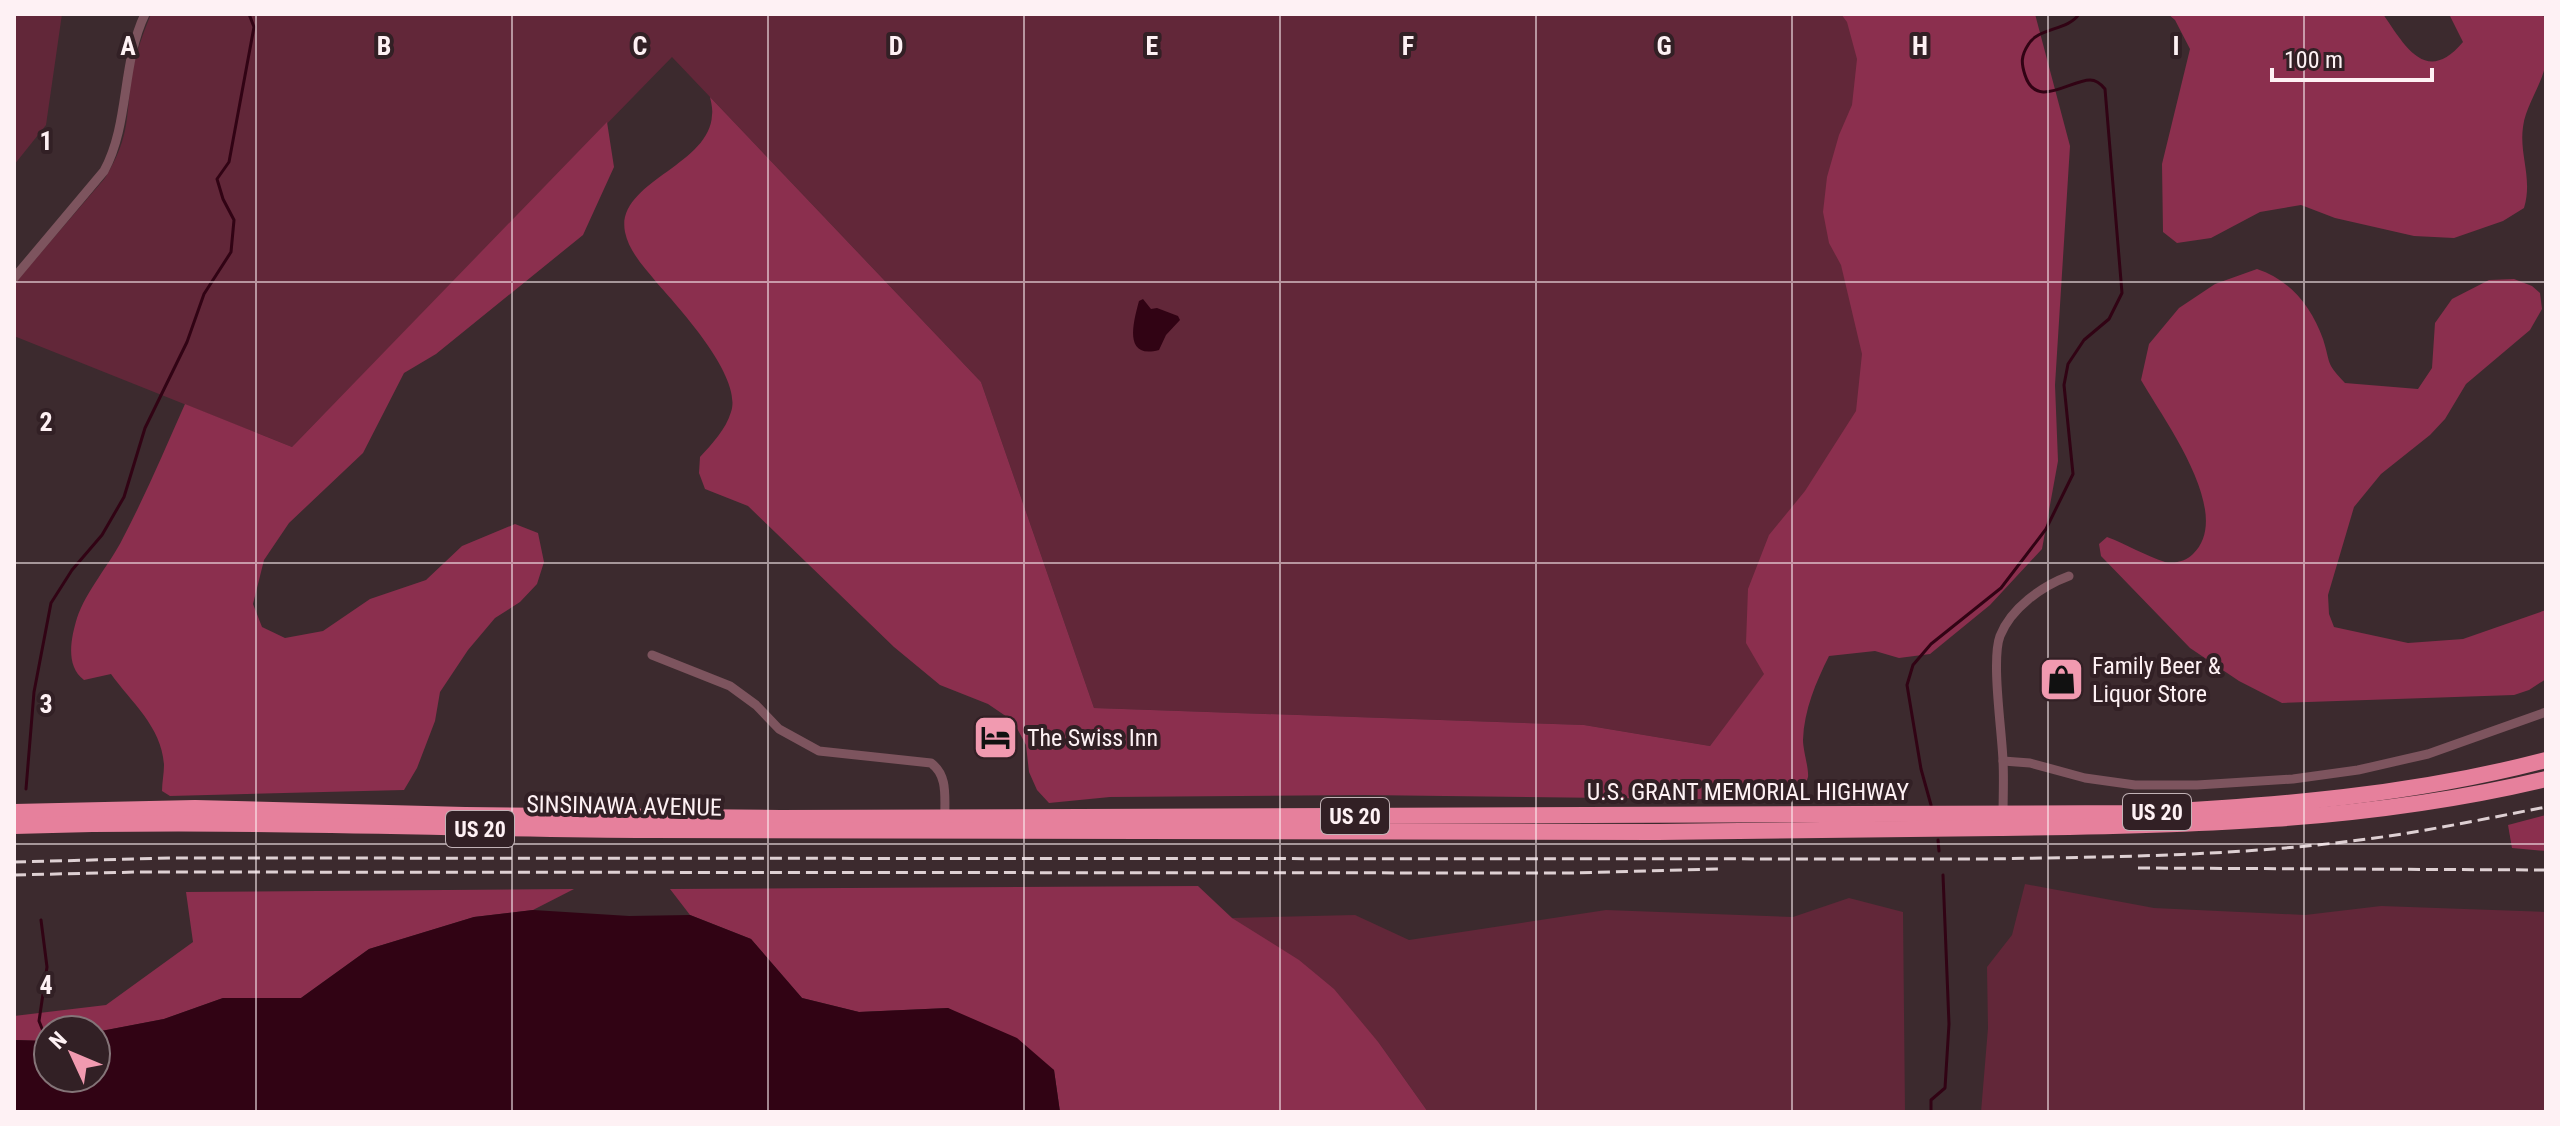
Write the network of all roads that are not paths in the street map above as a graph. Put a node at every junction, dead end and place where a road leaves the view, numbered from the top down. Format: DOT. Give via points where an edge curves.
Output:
graph roads {
  1 [pos="145,14"];
  2 [pos="14,278"];
  3 [pos="2069,576"];
  4 [pos="652,655"];
  5 [pos="2546,712"];
  6 [pos="2546,760"];
  7 [pos="2003,761"];
  8 [pos="2546,779"];
  9 [pos="14,812"];
  10 [pos="2003,822"];
  11 [pos="946,823"];
  12 [pos="14,826"];
  1 -- 2 [label="street" via="128,66 112,156"];
  3 -- 7 [label="street" via="2047,584 2001,634 1997,649"];
  4 -- 11 [label="street" via="730,686 779,729 819,751 931,763 942,775"];
  5 -- 7 [label="street" via="2428,754 2293,779 2135,785"];
  6 -- 10 [label="highway, U.S. GRANT MEMORIAL HIGHWAY / US 20" via="2390,791 2254,807"];
  7 -- 10 [label="street"];
  8 -- 10 [label="highway, U.S. GRANT MEMORIAL HIGHWAY / US 20" via="2431,801 2267,821 2120,827"];
  9 -- 11 [label="highway, SINSINAWA AVENUE / US 20" via="195,808"];
  10 -- 11 [label="highway, U.S. GRANT MEMORIAL HIGHWAY / US 20" via="1745,832"];
  11 -- 12 [label="highway, SINSINAWA AVENUE / US 20" via="564,830 196,822"];
}
